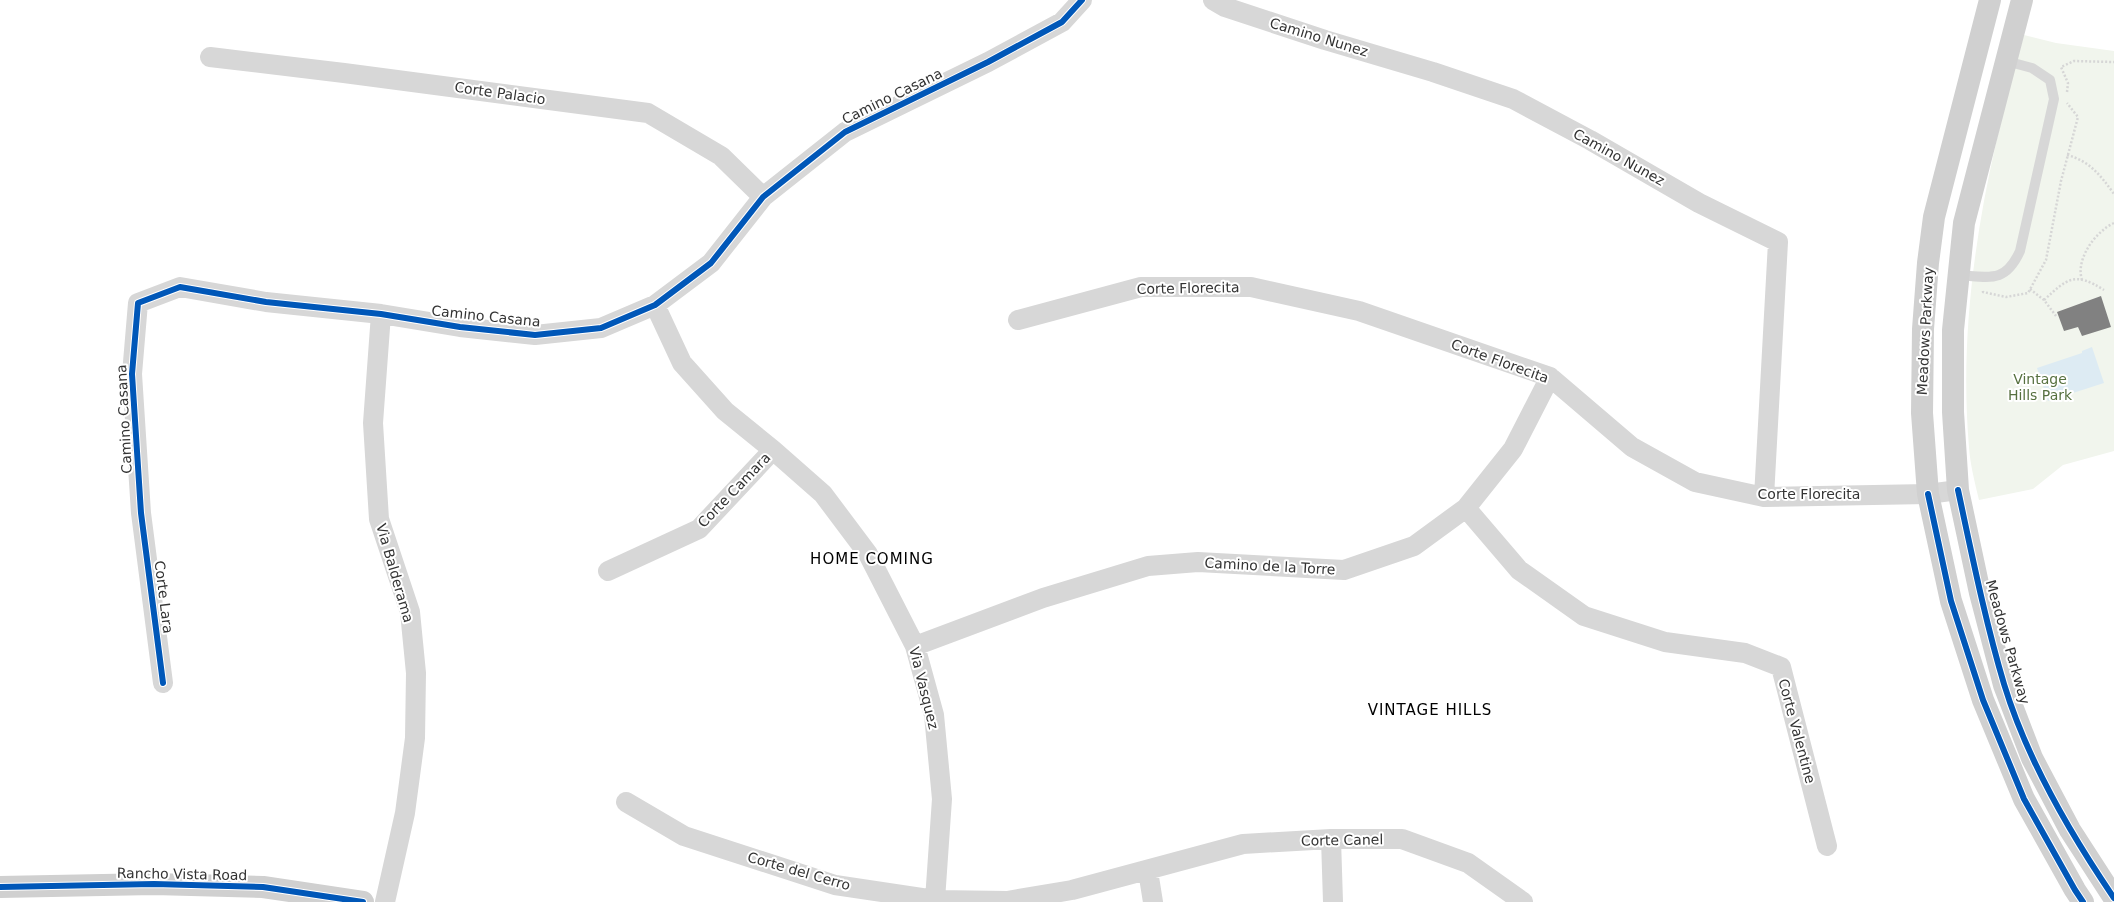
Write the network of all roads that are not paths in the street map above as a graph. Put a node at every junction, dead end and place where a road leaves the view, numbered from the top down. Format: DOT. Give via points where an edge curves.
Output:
graph roads {
  1 [pos="1082,0"];
  2 [pos="1213,0"];
  3 [pos="1990,0"];
  4 [pos="2022,0"];
  5 [pos="210,57"];
  6 [pos="2006,61"];
  7 [pos="762,197"];
  8 [pos="1958,275"];
  9 [pos="655,305"];
  10 [pos="381,314"];
  11 [pos="1018,320"];
  12 [pos="1550,377"];
  13 [pos="773,450"];
  14 [pos="1958,490"];
  15 [pos="1928,494"];
  16 [pos="1764,497"];
  17 [pos="1466,508"];
  18 [pos="141,513"];
  19 [pos="608,571"];
  20 [pos="915,646"];
  21 [pos="163,683"];
  22 [pos="626,802"];
  23 [pos="1331,839"];
  24 [pos="1827,846"];
  25 [pos="1148,871"];
  26 [pos="0,887"];
  27 [pos="2114,898"];
  28 [pos="935,900"];
  29 [pos="363,902"];
  30 [pos="385,902"];
  31 [pos="1153,902"];
  32 [pos="1333,902"];
  33 [pos="1523,902"];
  34 [pos="2083,902"];
  1 -- 7 [label="street, Camino Casana" via="1062,22 988,62 845,132"];
  2 -- 16 [label="street, Camino Nunez" via="1225,7 1325,40 1514,99 1700,203 1778,242"];
  3 -- 15 [label="main road, Meadows Parkway" via="1934,217 1930,248 1923,329 1922,398"];
  4 -- 6 [label="main road, Meadows Parkway"];
  5 -- 7 [label="street, Corte Palacio" via="344,72 648,113 721,156"];
  6 -- 8 [label="main road, Meadows Parkway" via="1964,222"];
  6 -- 8 [label="lane" via="2032,68 2050,80 2054,99 2020,251 2013,266 1997,277"];
  7 -- 9 [label="street, Camino Casana" via="711,263"];
  8 -- 14 [label="main road, Meadows Parkway" via="1953,330 1953,412"];
  9 -- 10 [label="street, Camino Casana" via="601,328 535,335 460,327"];
  9 -- 13 [label="street, Via Vasquez" via="682,363 725,411"];
  10 -- 18 [label="street, Camino Casana" via="266,302 180,287 138,303 132,374"];
  10 -- 30 [label="street, Via Balderama" via="373,423 379,519 410,612 416,674 415,738 405,813"];
  11 -- 12 [label="street, Corte Florecita" via="1141,286 1251,287 1359,311"];
  12 -- 16 [label="street, Corte Florecita" via="1632,447 1695,482"];
  12 -- 17 [label="street, Camino de la Torre" via="1513,449"];
  13 -- 19 [label="street, Corte Camara" via="699,529"];
  13 -- 20 [label="street, Via Vasquez" via="823,494 868,554"];
  14 -- 15 [label="street, Corte Florecita"];
  14 -- 27 [label="main road, Meadows Parkway" via="1980,593 2004,685 2032,758 2070,830"];
  15 -- 16 [label="street, Corte Florecita"];
  15 -- 34 [label="main road, Meadows Parkway" via="1951,601 1983,700 2024,799"];
  17 -- 20 [label="street, Camino de la Torre" via="1414,546 1344,570 1198,562 1148,566 1043,598"];
  17 -- 24 [label="street, Corte Valentine" via="1519,570 1584,616 1665,642 1745,653 1781,667"];
  18 -- 21 [label="street, Corte Lara"];
  20 -- 28 [label="street, Via Vasquez" via="934,715 942,799"];
  22 -- 28 [label="street, Corte del Cerro" via="684,836 835,885"];
  23 -- 25 [label="street, Corte Canel" via="1244,844"];
  23 -- 32 [label="street"];
  23 -- 33 [label="street, Corte Canel" via="1402,840 1468,863"];
  25 -- 28 [label="street, Corte del Cerro" via="1072,890 1007,902"];
  25 -- 31 [label="street"];
  26 -- 29 [label="main road, Rancho Vista Road" via="154,884 263,887"];
}
